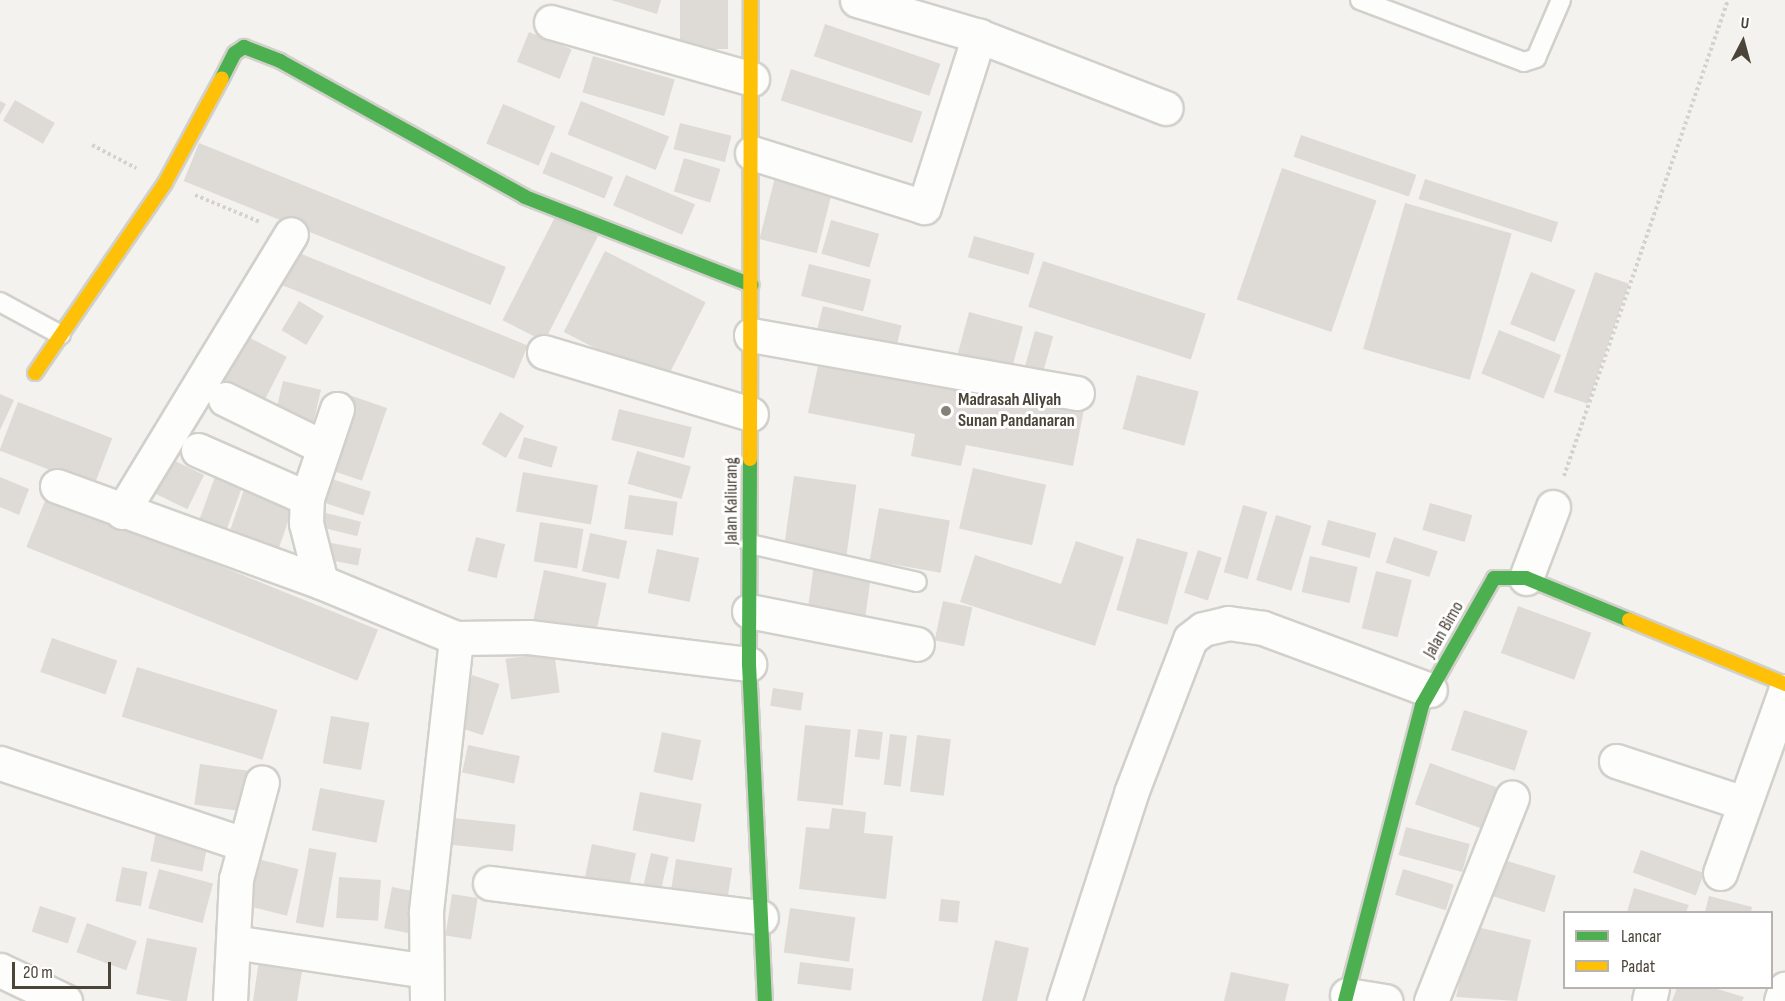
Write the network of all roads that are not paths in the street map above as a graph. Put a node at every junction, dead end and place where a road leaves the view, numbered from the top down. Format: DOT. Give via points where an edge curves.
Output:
graph roads {
  1 [pos="751,0"];
  2 [pos="857,0"];
  3 [pos="1360,0"];
  4 [pos="1561,0"];
  5 [pos="551,22"];
  6 [pos="979,36"];
  7 [pos="752,79"];
  8 [pos="1166,108"];
  9 [pos="752,153"];
  10 [pos="291,234"];
  11 [pos="752,285"];
  12 [pos="0,302"];
  13 [pos="61,335"];
  14 [pos="751,335"];
  15 [pos="544,352"];
  16 [pos="35,373"];
  17 [pos="1077,393"];
  18 [pos="225,399"];
  19 [pos="338,409"];
  20 [pos="751,414"];
  21 [pos="323,447"];
  22 [pos="198,450"];
  23 [pos="57,486"];
  24 [pos="307,498"];
  25 [pos="1553,507"];
  26 [pos="122,512"];
  27 [pos="750,544"];
  28 [pos="1526,578"];
  29 [pos="321,582"];
  30 [pos="917,582"];
  31 [pos="749,611"];
  32 [pos="456,638"];
  33 [pos="917,644"];
  34 [pos="748,664"];
  35 [pos="1785,684"];
  36 [pos="1430,690"];
  37 [pos="1785,691"];
  38 [pos="1616,761"];
  39 [pos="0,763"];
  40 [pos="262,782"];
  41 [pos="1512,797"];
  42 [pos="1744,803"];
  43 [pos="244,844"];
  44 [pos="1719,873"];
  45 [pos="490,883"];
  46 [pos="761,917"];
  47 [pos="233,942"];
  48 [pos="0,970"];
  49 [pos="426,986"];
  50 [pos="1785,989"];
  51 [pos="1346,998"];
  52 [pos="65,1001"];
  53 [pos="230,1001"];
  54 [pos="765,1001"];
  55 [pos="1064,1001"];
  56 [pos="1386,1001"];
  57 [pos="1431,1001"];
  58 [pos="1781,1001"];
  1 -- 7 [label="street, Jalan Kaliurang"];
  2 -- 6 [label="street"];
  3 -- 4 [label="lane" via="1524,62 1536,58"];
  5 -- 7 [label="street"];
  6 -- 8 [label="street"];
  6 -- 9 [label="street" via="924,207"];
  7 -- 9 [label="street, Jalan Kaliurang"];
  9 -- 11 [label="street, Jalan Kaliurang"];
  10 -- 26 [label="street"];
  11 -- 13 [label="street" via="525,197 280,61 244,46 235,53 165,183"];
  11 -- 14 [label="street, Jalan Kaliurang"];
  12 -- 13 [label="lane"];
  13 -- 16 [label="street"];
  14 -- 17 [label="street"];
  14 -- 20 [label="street, Jalan Kaliurang"];
  15 -- 20 [label="street"];
  18 -- 21 [label="street"];
  19 -- 21 [label="street"];
  20 -- 27 [label="street, Jalan Kaliurang"];
  21 -- 24 [label="street"];
  22 -- 24 [label="street"];
  23 -- 26 [label="street"];
  24 -- 29 [label="street" via="306,523"];
  25 -- 28 [label="street"];
  26 -- 29 [label="street"];
  27 -- 30 [label="lane"];
  27 -- 31 [label="street, Jalan Kaliurang"];
  28 -- 35 [label="street, Jalan Bimo"];
  28 -- 36 [label="street, Jalan Bimo" via="1494,578"];
  29 -- 32 [label="street"];
  31 -- 33 [label="street"];
  31 -- 34 [label="street, Jalan Kaliurang"];
  32 -- 34 [label="street" via="529,637"];
  32 -- 49 [label="street" via="426,911"];
  34 -- 46 [label="street, Jalan Kaliurang"];
  36 -- 51 [label="street, Jalan Bimo" via="1401,772"];
  36 -- 55 [label="street" via="1263,628 1228,623 1203,629 1190,639 1131,793"];
  37 -- 42 [label="street"];
  38 -- 42 [label="street"];
  39 -- 43 [label="street"];
  40 -- 43 [label="street"];
  41 -- 57 [label="street"];
  42 -- 44 [label="street"];
  43 -- 47 [label="street" via="236,879"];
  45 -- 46 [label="street"];
  46 -- 54 [label="street, Jalan Kaliurang"];
  47 -- 49 [label="street"];
  47 -- 53 [label="street"];
  48 -- 52 [label="street"];
  50 -- 58 [label="street"];
  51 -- 56 [label="street"];
}
